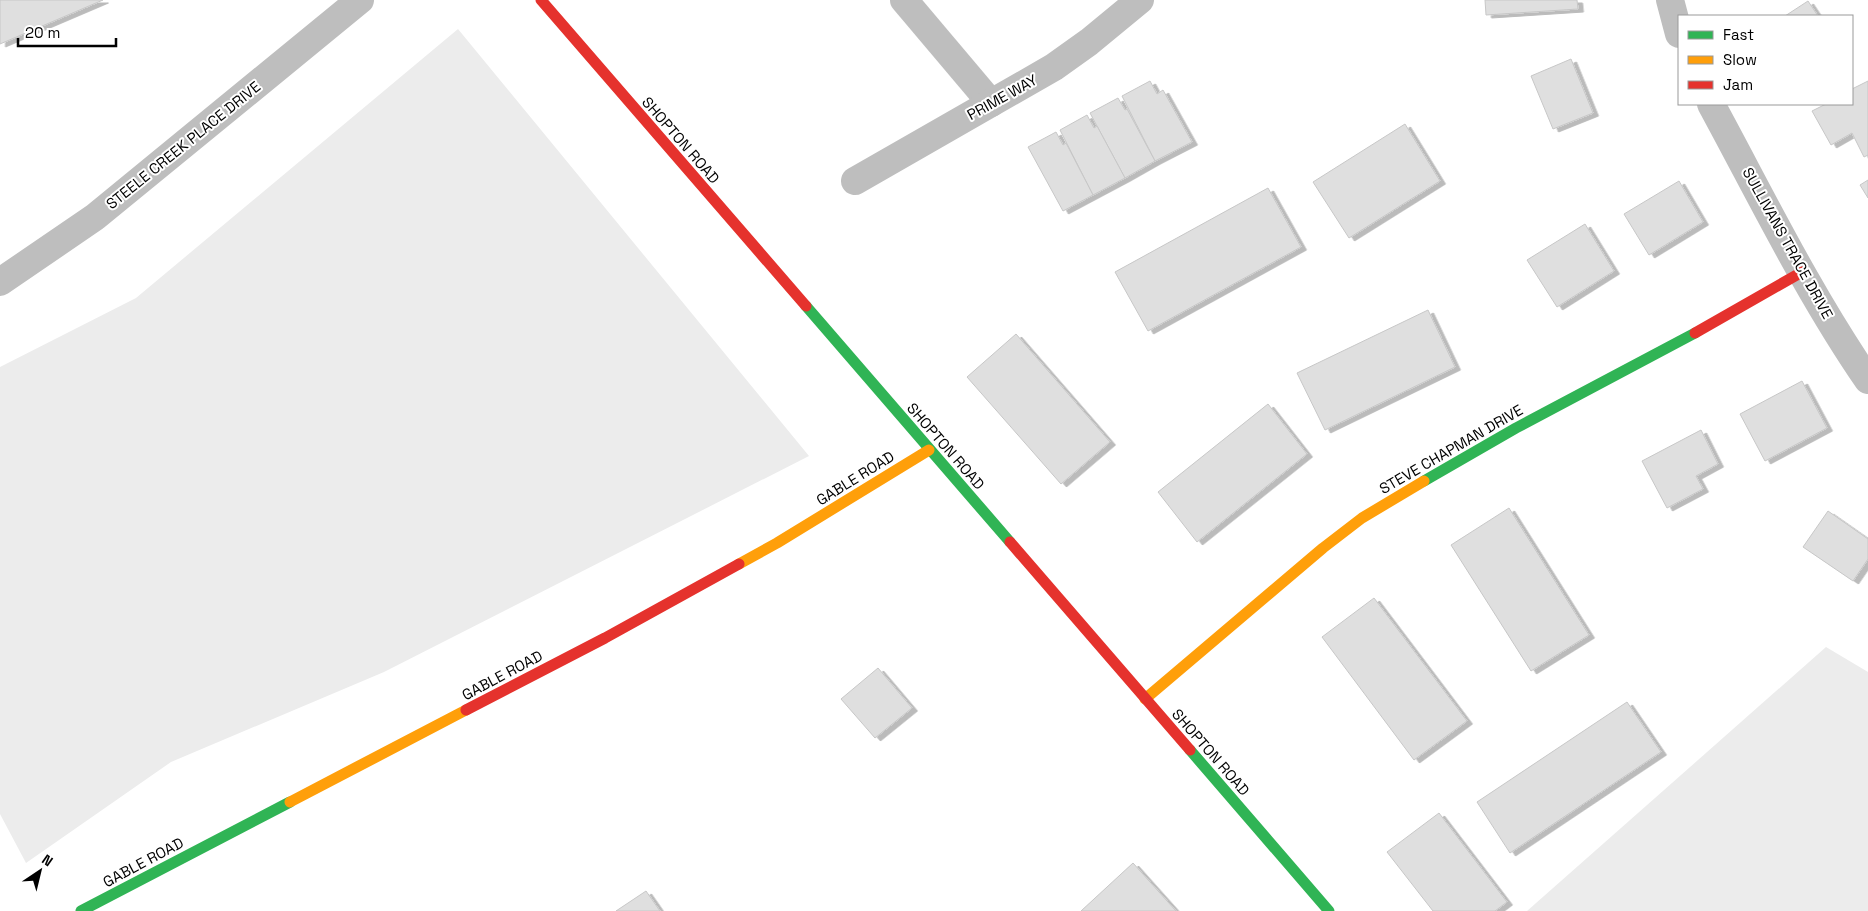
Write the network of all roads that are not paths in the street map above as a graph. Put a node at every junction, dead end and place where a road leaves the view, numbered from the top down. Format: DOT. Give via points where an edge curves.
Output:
graph roads {
  1 [pos="360,0"];
  2 [pos="540,0"];
  3 [pos="904,0"];
  4 [pos="1140,0"];
  5 [pos="1670,0"];
  6 [pos="1678,30"];
  7 [pos="991,102"];
  8 [pos="1712,105"];
  9 [pos="855,181"];
  10 [pos="1802,272"];
  11 [pos="0,282"];
  12 [pos="1868,380"];
  13 [pos="929,450"];
  14 [pos="1145,699"];
  15 [pos="82,911"];
  16 [pos="1329,911"];
  1 -- 11 [label="street, STEELE CREEK PLACE DRIVE" via="95,217"];
  2 -- 13 [label="street, SHOPTON ROAD"];
  3 -- 7 [label="street"];
  4 -- 7 [label="street, PRIME WAY" via="1054,67"];
  5 -- 6 [label="street"];
  7 -- 9 [label="street, PRIME WAY"];
  8 -- 10 [label="street, SULLIVANS TRACE DRIVE"];
  10 -- 12 [label="street, SULLIVANS TRACE DRIVE"];
  10 -- 14 [label="street, STEVE CHAPMAN DRIVE" via="1678,343 1516,428 1362,518"];
  13 -- 14 [label="street, SHOPTON ROAD"];
  13 -- 15 [label="street, GABLE ROAD" via="777,544 605,638"];
  14 -- 16 [label="street, SHOPTON ROAD"];
}
